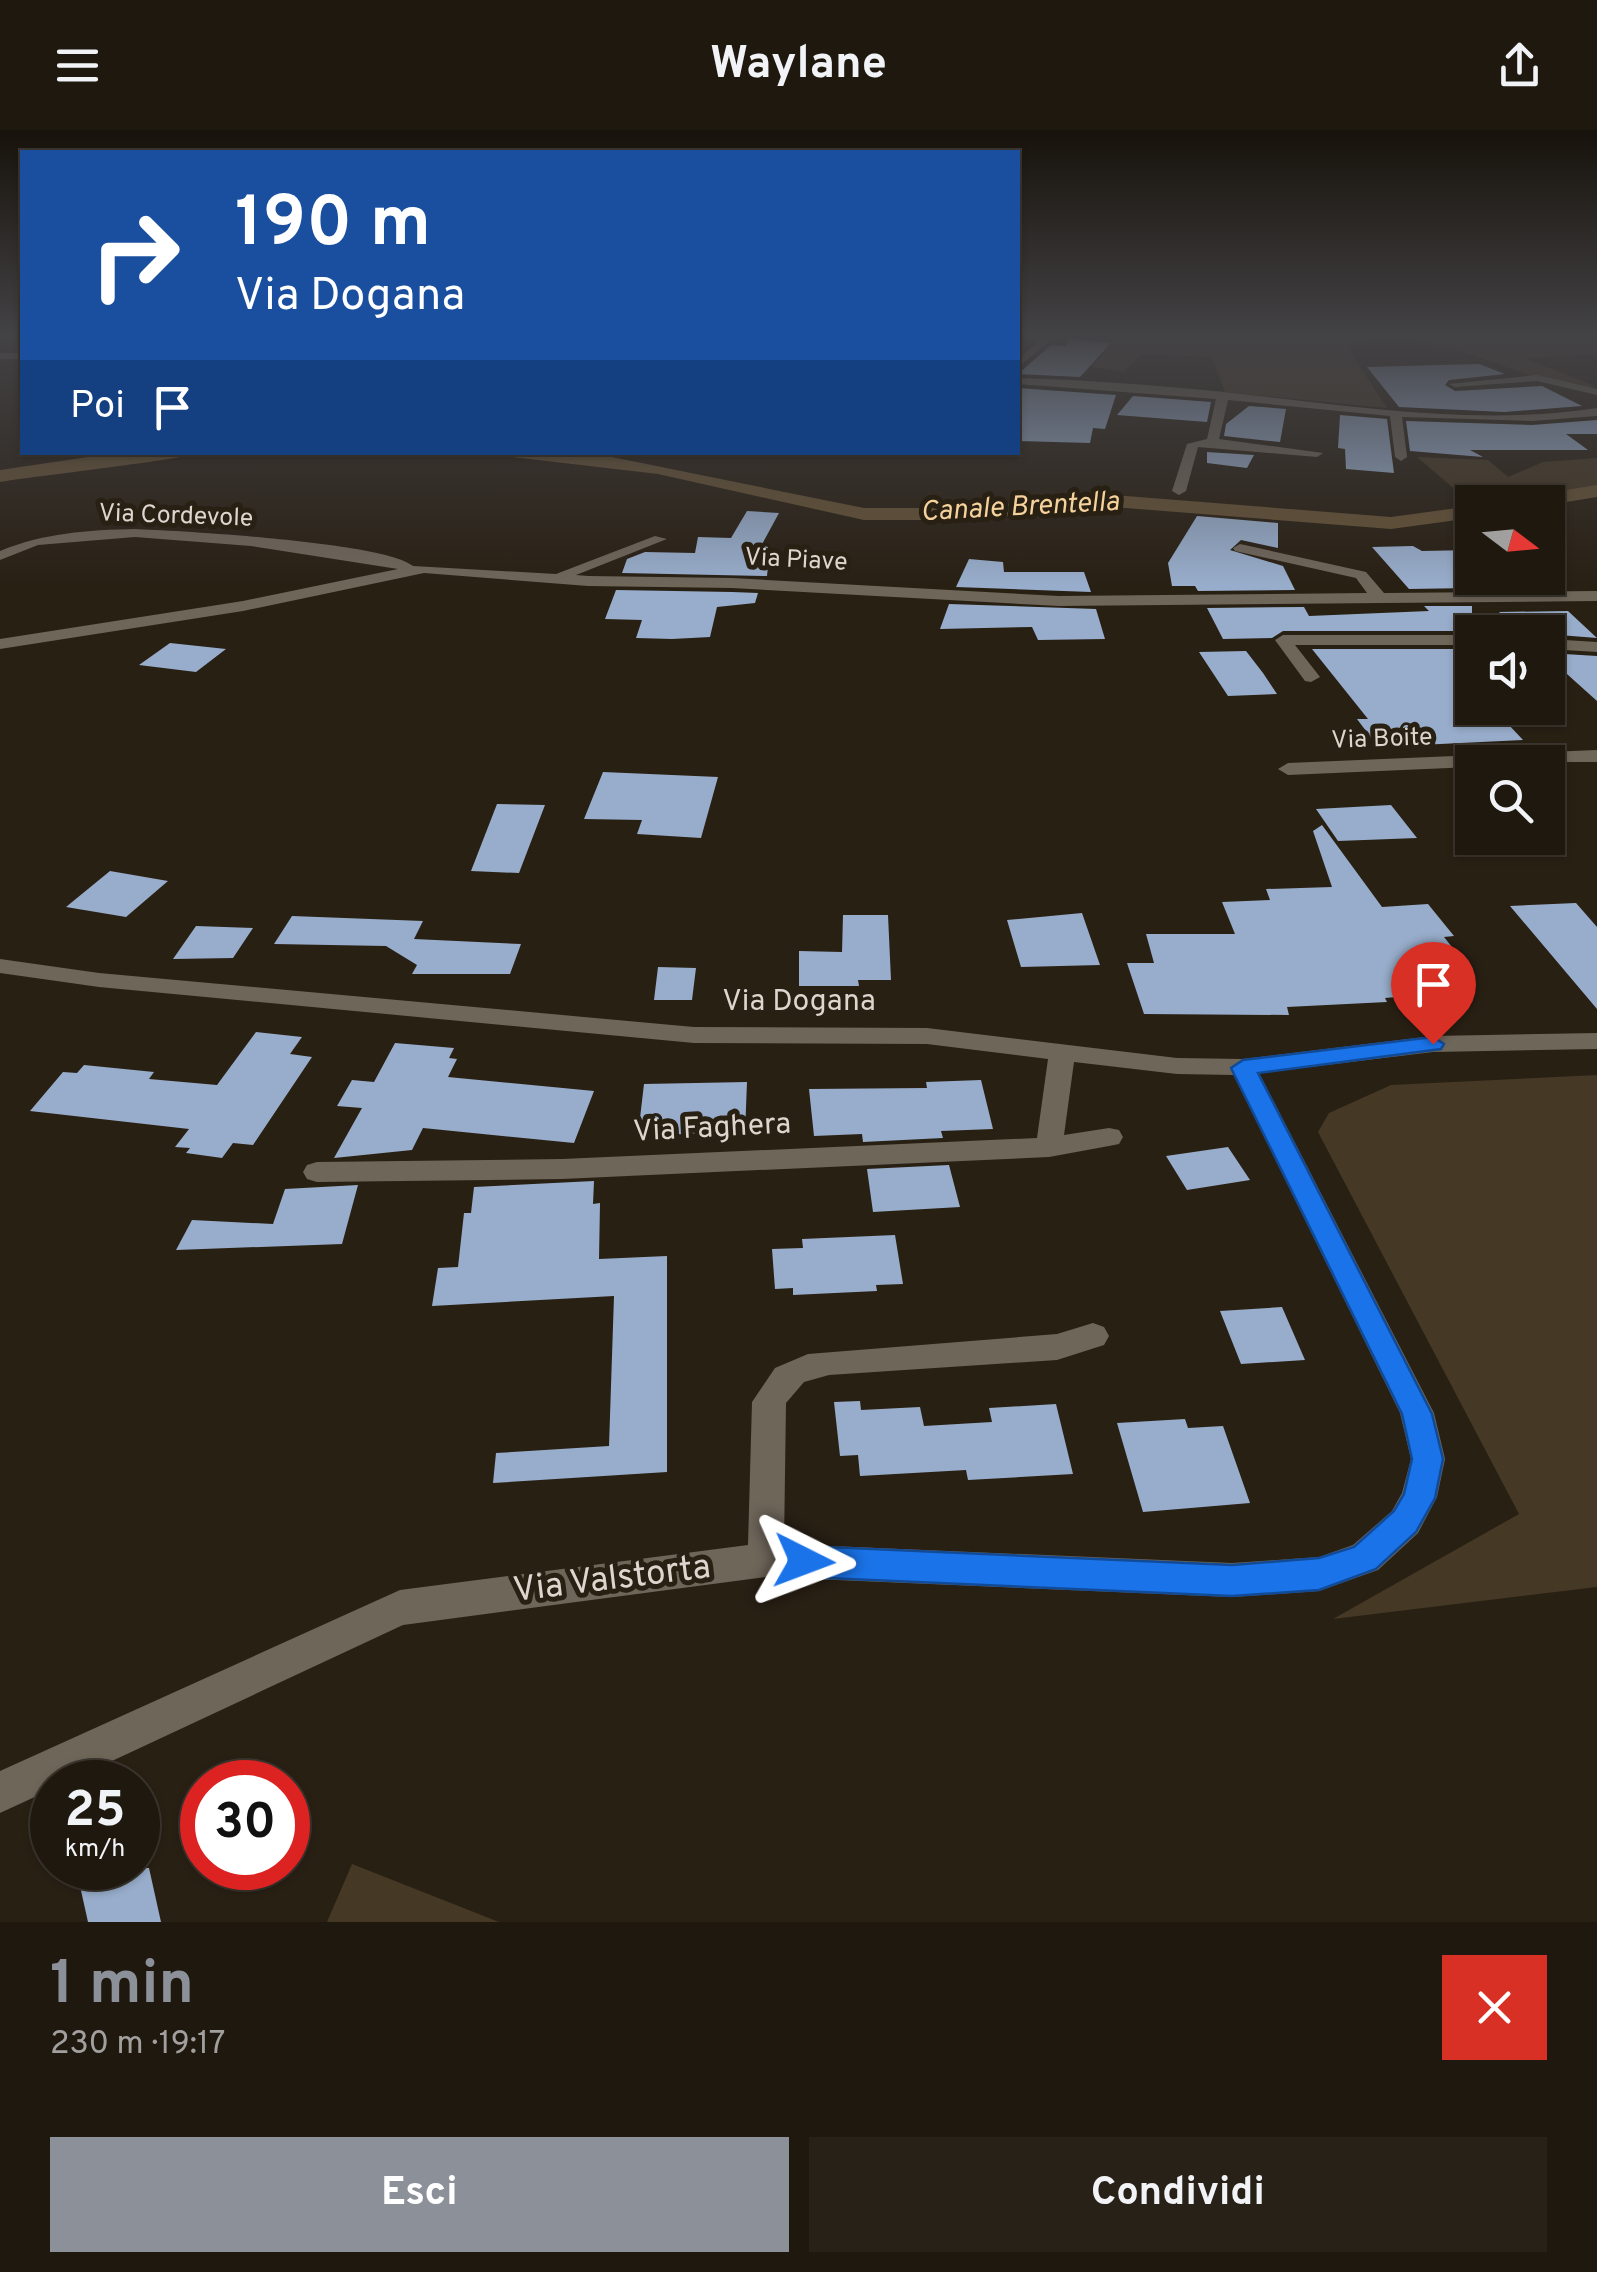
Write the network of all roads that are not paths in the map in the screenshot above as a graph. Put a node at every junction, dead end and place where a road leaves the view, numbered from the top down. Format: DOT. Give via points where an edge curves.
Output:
graph roads {
  1 [pos="1218,418"];
  2 [pos="1396,418"];
  3 [pos="1212,442"];
  4 [pos="1317,453"];
  5 [pos="1401,457"];
  6 [pos="1179,492"];
  7 [pos="660,539"];
  8 [pos="1240,548"];
  9 [pos="0,556"];
  10 [pos="410,570"];
  11 [pos="558,579"];
  12 [pos="1597,596"];
  13 [pos="1380,599"];
  14 [pos="1455,640"];
  15 [pos="0,644"];
  16 [pos="1565,645"];
  17 [pos="1597,646"];
  18 [pos="1311,676"];
  19 [pos="1597,756"];
  20 [pos="1288,769"];
  21 [pos="0,966"];
  22 [pos="1597,1041"];
  23 [pos="1062,1053"];
  24 [pos="1243,1068"];
  25 [pos="1109,1137"];
  26 [pos="1049,1147"];
  27 [pos="317,1172"];
  28 [pos="1093,1336"];
  29 [pos="766,1560"];
  30 [pos="0,1792"];
  1 -- 3 [label="street"];
  2 -- 5 [label="street"];
  3 -- 4 [label="street"];
  3 -- 6 [label="street" via="1193,444"];
  7 -- 11 [label="street"];
  8 -- 13 [label="street" via="1361,575"];
  9 -- 10 [label="street, Via Cordevole" via="50,537 228,537 396,561"];
  10 -- 11 [label="street, Via Piave"];
  10 -- 15 [label="street, Via Piave" via="261,603"];
  11 -- 13 [label="street, Via Piave" via="1059,601"];
  12 -- 13 [label="street, Via Piave"];
  14 -- 18 [label="street" via="1284,640"];
  16 -- 17 [label="street"];
  19 -- 20 [label="street, Via Boite"];
  21 -- 23 [label="street, Via Dogana" via="694,1034 926,1036"];
  22 -- 24 [label="street, Via Dogana" via="1433,1044"];
  23 -- 24 [label="street, Via Dogana"];
  23 -- 26 [label="street"];
  24 -- 29 [label="street, Via Valstorta" via="1417,1414 1428,1459 1405,1522 1364,1558 1319,1574 1232,1580"];
  25 -- 26 [label="street, Via Faghera"];
  26 -- 27 [label="street, Via Faghera" via="562,1169"];
  28 -- 29 [label="street" via="1057,1347 829,1362 780,1378 769,1402"];
  29 -- 30 [label="street, Via Valstorta" via="400,1608"];
}
